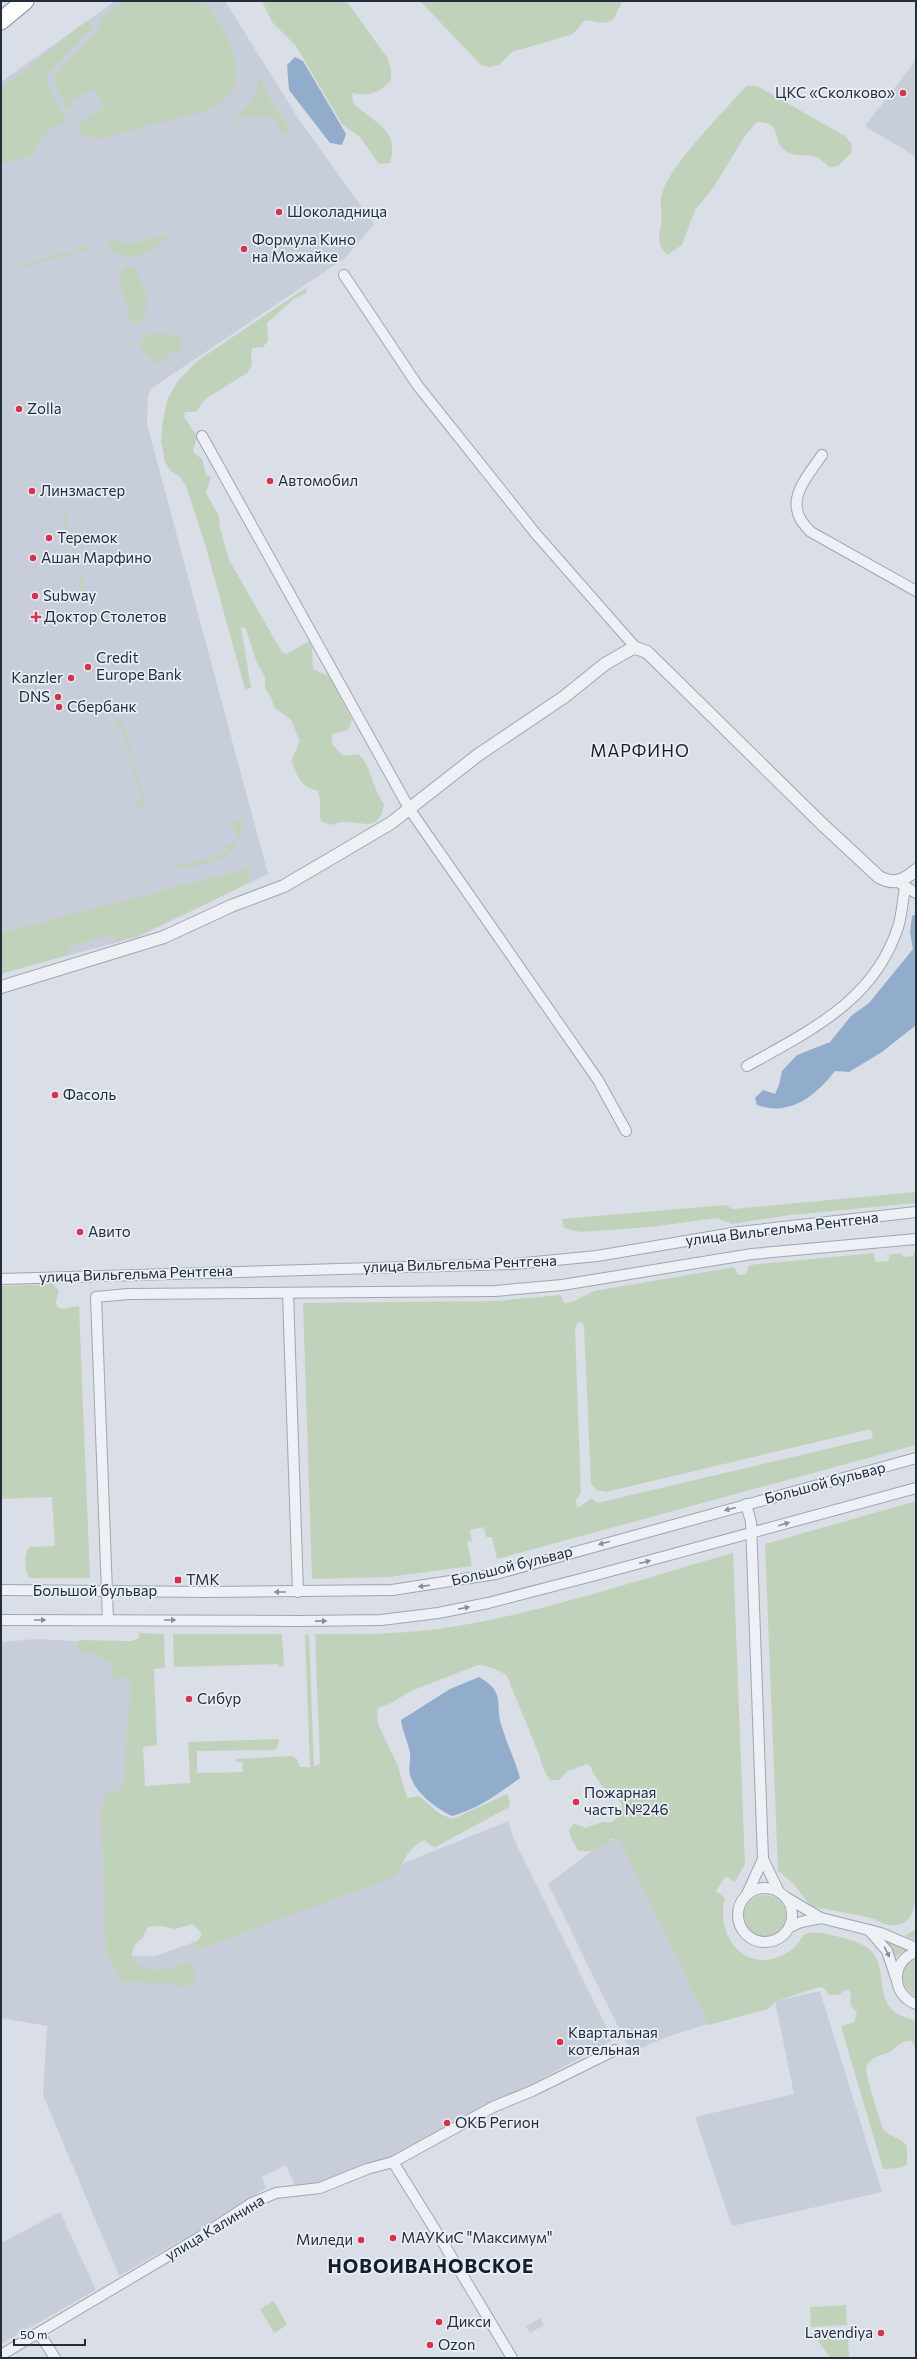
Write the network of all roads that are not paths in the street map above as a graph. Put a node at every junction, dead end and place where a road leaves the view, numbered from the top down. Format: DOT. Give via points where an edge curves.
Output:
graph roads {
  1 [pos="24,1"];
  2 [pos="1,21"];
  3 [pos="344,274"];
  4 [pos="202,436"];
  5 [pos="822,455"];
  6 [pos="916,591"];
  7 [pos="636,648"];
  8 [pos="410,810"];
  9 [pos="916,870"];
  10 [pos="902,885"];
  11 [pos="916,894"];
  12 [pos="1,987"];
  13 [pos="747,1066"];
  14 [pos="626,1131"];
  15 [pos="916,1212"];
  16 [pos="916,1239"];
  17 [pos="1,1279"];
  18 [pos="288,1293"];
  19 [pos="916,1458"];
  20 [pos="916,1488"];
  21 [pos="746,1504"];
  22 [pos="751,1534"];
  23 [pos="1,1590"];
  24 [pos="107,1591"];
  25 [pos="298,1592"];
  26 [pos="1,1620"];
  27 [pos="108,1620"];
  28 [pos="763,1859"];
  29 [pos="747,1894"];
  30 [pos="782,1894"];
  31 [pos="821,1918"];
  32 [pos="790,1927"];
  33 [pos="867,1929"];
  34 [pos="916,1948"];
  35 [pos="916,1952"];
  36 [pos="897,1981"];
  37 [pos="916,2004"];
  38 [pos="616,2050"];
  39 [pos="393,2162"];
  40 [pos="39,2333"];
  41 [pos="1,2356"];
  42 [pos="55,2358"];
  43 [pos="512,2358"];
  1 -- 2 [label="highway"];
  3 -- 7 [label="street" via="418,386 536,534"];
  4 -- 8 [label="street"];
  5 -- 6 [label="street" via="799,488 796,499 797,510 805,527"];
  7 -- 8 [label="street" via="605,664 564,697 478,755"];
  7 -- 10 [label="street" via="647,652 866,865 886,881"];
  8 -- 12 [label="street" via="284,886 164,937"];
  8 -- 14 [label="street" via="598,1080"];
  9 -- 10 [label="street"];
  10 -- 11 [label="street"];
  10 -- 13 [label="street" via="899,924 886,954 868,983 842,1009 813,1029"];
  15 -- 17 [label="street, улица Вильгельма Рентгена" via="739,1232 597,1256 514,1264"];
  16 -- 18 [label="street, улица Вильгельма Рентгена" via="752,1254 551,1287 487,1291"];
  18 -- 24 [label="street, улица Вильгельма Рентгена" via="128,1294 96,1297"];
  18 -- 25 [label="street"];
  19 -- 21 [label="street, Большой бульвар"];
  22 -- 20 [label="street, Большой бульвар, one-way"];
  21 -- 22 [label="street"];
  21 -- 25 [label="street, Большой бульвар, one-way" via="496,1574 461,1581 392,1590"];
  27 -- 22 [label="street, Большой бульвар, one-way" via="381,1620 438,1613 488,1603"];
  22 -- 28 [label="street"];
  23 -- 24 [label="street, Большой бульвар"];
  25 -- 24 [label="street, Большой бульвар, one-way"];
  24 -- 27 [label="street"];
  26 -- 27 [label="street, Большой бульвар, one-way"];
  28 -- 29 [label="street"];
  28 -- 30 [label="street"];
  29 -- 30 [label="street" via="763,1888"];
  29 -- 32 [label="street" via="738,1908 737,1916 742,1932 748,1937 755,1941 771,1942 779,1939"];
  30 -- 31 [label="street"];
  30 -- 32 [label="street" via="792,1911"];
  31 -- 32 [label="street"];
  31 -- 33 [label="street"];
  33 -- 34 [label="street"];
  33 -- 36 [label="street, one-way" via="887,1951"];
  35 -- 36 [label="street" via="903,1961 897,1974"];
  36 -- 37 [label="street" via="901,1993"];
  38 -- 39 [label="street, улица Калинина" via="494,2107"];
  39 -- 40 [label="street, улица Калинина" via="367,2169 320,2188 276,2193 252,2203"];
  39 -- 43 [label="street"];
  40 -- 41 [label="street, улица Калинина"];
  40 -- 42 [label="street"];
}
